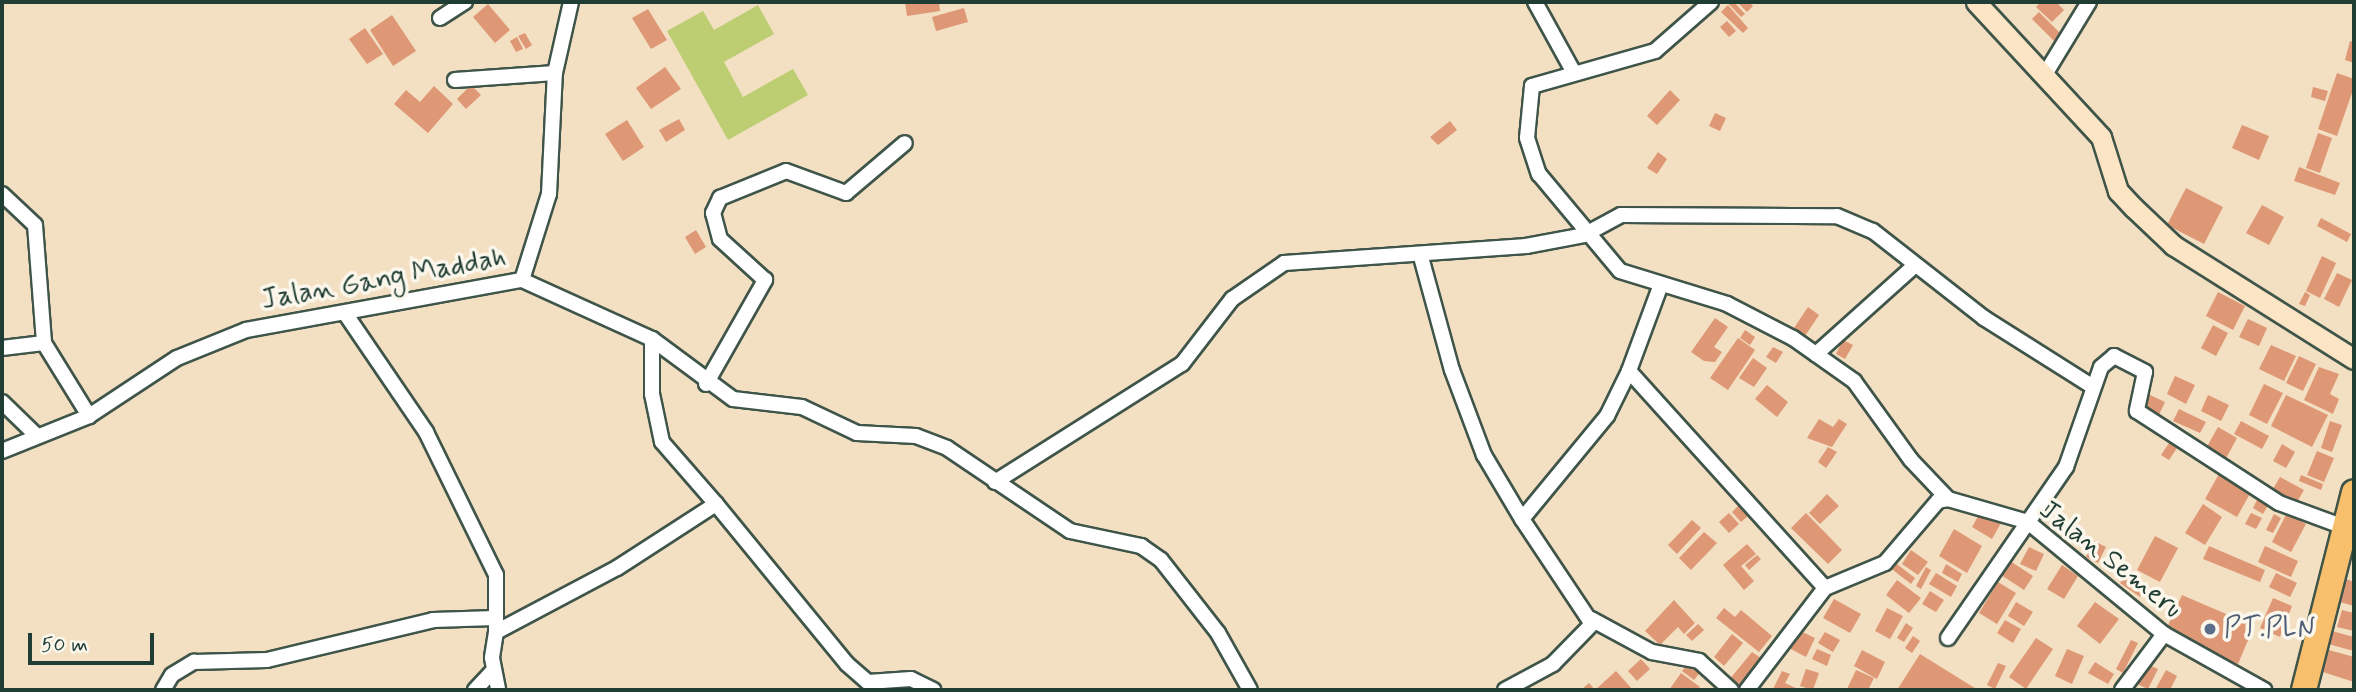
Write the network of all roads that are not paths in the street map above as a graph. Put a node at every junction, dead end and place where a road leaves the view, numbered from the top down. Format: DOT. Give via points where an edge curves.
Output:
graph roads {
  1 [pos="465,2"];
  2 [pos="571,2"];
  3 [pos="1535,2"];
  4 [pos="1711,2"];
  5 [pos="1976,2"];
  6 [pos="2089,2"];
  7 [pos="440,18"];
  8 [pos="1573,71"];
  9 [pos="2047,71"];
  10 [pos="555,73"];
  11 [pos="455,80"];
  12 [pos="905,143"];
  13 [pos="2,194"];
  14 [pos="1584,235"];
  15 [pos="1421,257"];
  16 [pos="1914,266"];
  17 [pos="522,281"];
  18 [pos="1660,287"];
  19 [pos="347,316"];
  20 [pos="652,340"];
  21 [pos="44,343"];
  22 [pos="2,348"];
  23 [pos="1816,354"];
  24 [pos="2354,359"];
  25 [pos="1629,370"];
  26 [pos="706,384"];
  27 [pos="2093,387"];
  28 [pos="2,402"];
  29 [pos="89,416"];
  30 [pos="36,435"];
  31 [pos="2,451"];
  32 [pos="995,482"];
  33 [pos="2354,492"];
  34 [pos="1948,499"];
  35 [pos="716,503"];
  36 [pos="1521,519"];
  37 [pos="2028,522"];
  38 [pos="2348,527"];
  39 [pos="1825,588"];
  40 [pos="1591,619"];
  41 [pos="496,625"];
  42 [pos="2164,634"];
  43 [pos="1948,638"];
  44 [pos="493,671"];
  45 [pos="163,690"];
  46 [pos="475,690"];
  47 [pos="498,690"];
  48 [pos="934,690"];
  49 [pos="1250,690"];
  50 [pos="1505,690"];
  51 [pos="1731,690"];
  52 [pos="1747,690"];
  53 [pos="2122,690"];
  54 [pos="2264,690"];
  55 [pos="2304,690"];
  1 -- 7 [label="street"];
  2 -- 10 [label="street"];
  3 -- 8 [label="street"];
  4 -- 8 [label="street" via="1655,51"];
  5 -- 9 [label="street"];
  6 -- 9 [label="street"];
  8 -- 14 [label="street" via="1532,86 1527,138 1539,174"];
  9 -- 24 [label="street" via="2101,137 2118,191 2173,245"];
  10 -- 11 [label="street"];
  10 -- 17 [label="street" via="549,194"];
  12 -- 26 [label="street" via="846,193 786,171 720,198 713,213 720,239 765,280"];
  13 -- 21 [label="street" via="35,225"];
  14 -- 15 [label="street"];
  14 -- 16 [label="street" via="1621,215 1837,216 1873,231"];
  14 -- 18 [label="street" via="1620,271"];
  15 -- 32 [label="street" via="1284,263 1232,299 1182,365"];
  15 -- 36 [label="street" via="1484,455"];
  16 -- 23 [label="street"];
  16 -- 27 [label="street"];
  17 -- 19 [label="street, Jalan Gang Maddah"];
  17 -- 20 [label="street, Jalan Gang Maddah"];
  18 -- 23 [label="street" via="1727,304"];
  18 -- 25 [label="street"];
  19 -- 29 [label="street, Jalan Gang Maddah" via="246,330 208,344"];
  19 -- 41 [label="street" via="426,432 496,575"];
  20 -- 26 [label="street, Jalan Gang Maddah"];
  20 -- 35 [label="street" via="652,394 662,442"];
  21 -- 22 [label="street"];
  21 -- 29 [label="street"];
  23 -- 34 [label="street" via="1854,381 1910,460"];
  25 -- 36 [label="street" via="1606,416"];
  25 -- 39 [label="street"];
  26 -- 32 [label="street, Jalan Gang Maddah" via="733,399 802,407 858,433 916,436 947,447"];
  27 -- 37 [label="street" via="2066,467"];
  27 -- 38 [label="street" via="2106,359 2133,362 2145,372 2137,411 2279,503"];
  28 -- 30 [label="street"];
  29 -- 30 [label="street, Jalan Gang Maddah"];
  30 -- 31 [label="street, Jalan Gang Maddah"];
  32 -- 49 [label="street, Jalan Gang Maddah" via="1070,531 1141,546 1161,560 1218,633"];
  33 -- 38 [label="highway"];
  34 -- 37 [label="street, Jalan Semeru"];
  34 -- 39 [label="street" via="1938,501 1885,563"];
  35 -- 41 [label="street" via="617,568"];
  35 -- 48 [label="street" via="847,664 868,682 911,679"];
  36 -- 40 [label="street" via="1538,552"];
  37 -- 42 [label="street, Jalan Semeru"];
  37 -- 43 [label="street"];
  38 -- 55 [label="highway"];
  39 -- 52 [label="street"];
  40 -- 50 [label="street" via="1571,649"];
  40 -- 51 [label="street" via="1653,652 1699,661"];
  41 -- 44 [label="street"];
  41 -- 45 [label="street" via="433,620 267,660 194,662 172,675"];
  42 -- 53 [label="street"];
  42 -- 54 [label="street, Jalan Semeru"];
  44 -- 46 [label="street"];
  44 -- 47 [label="street"];
}
